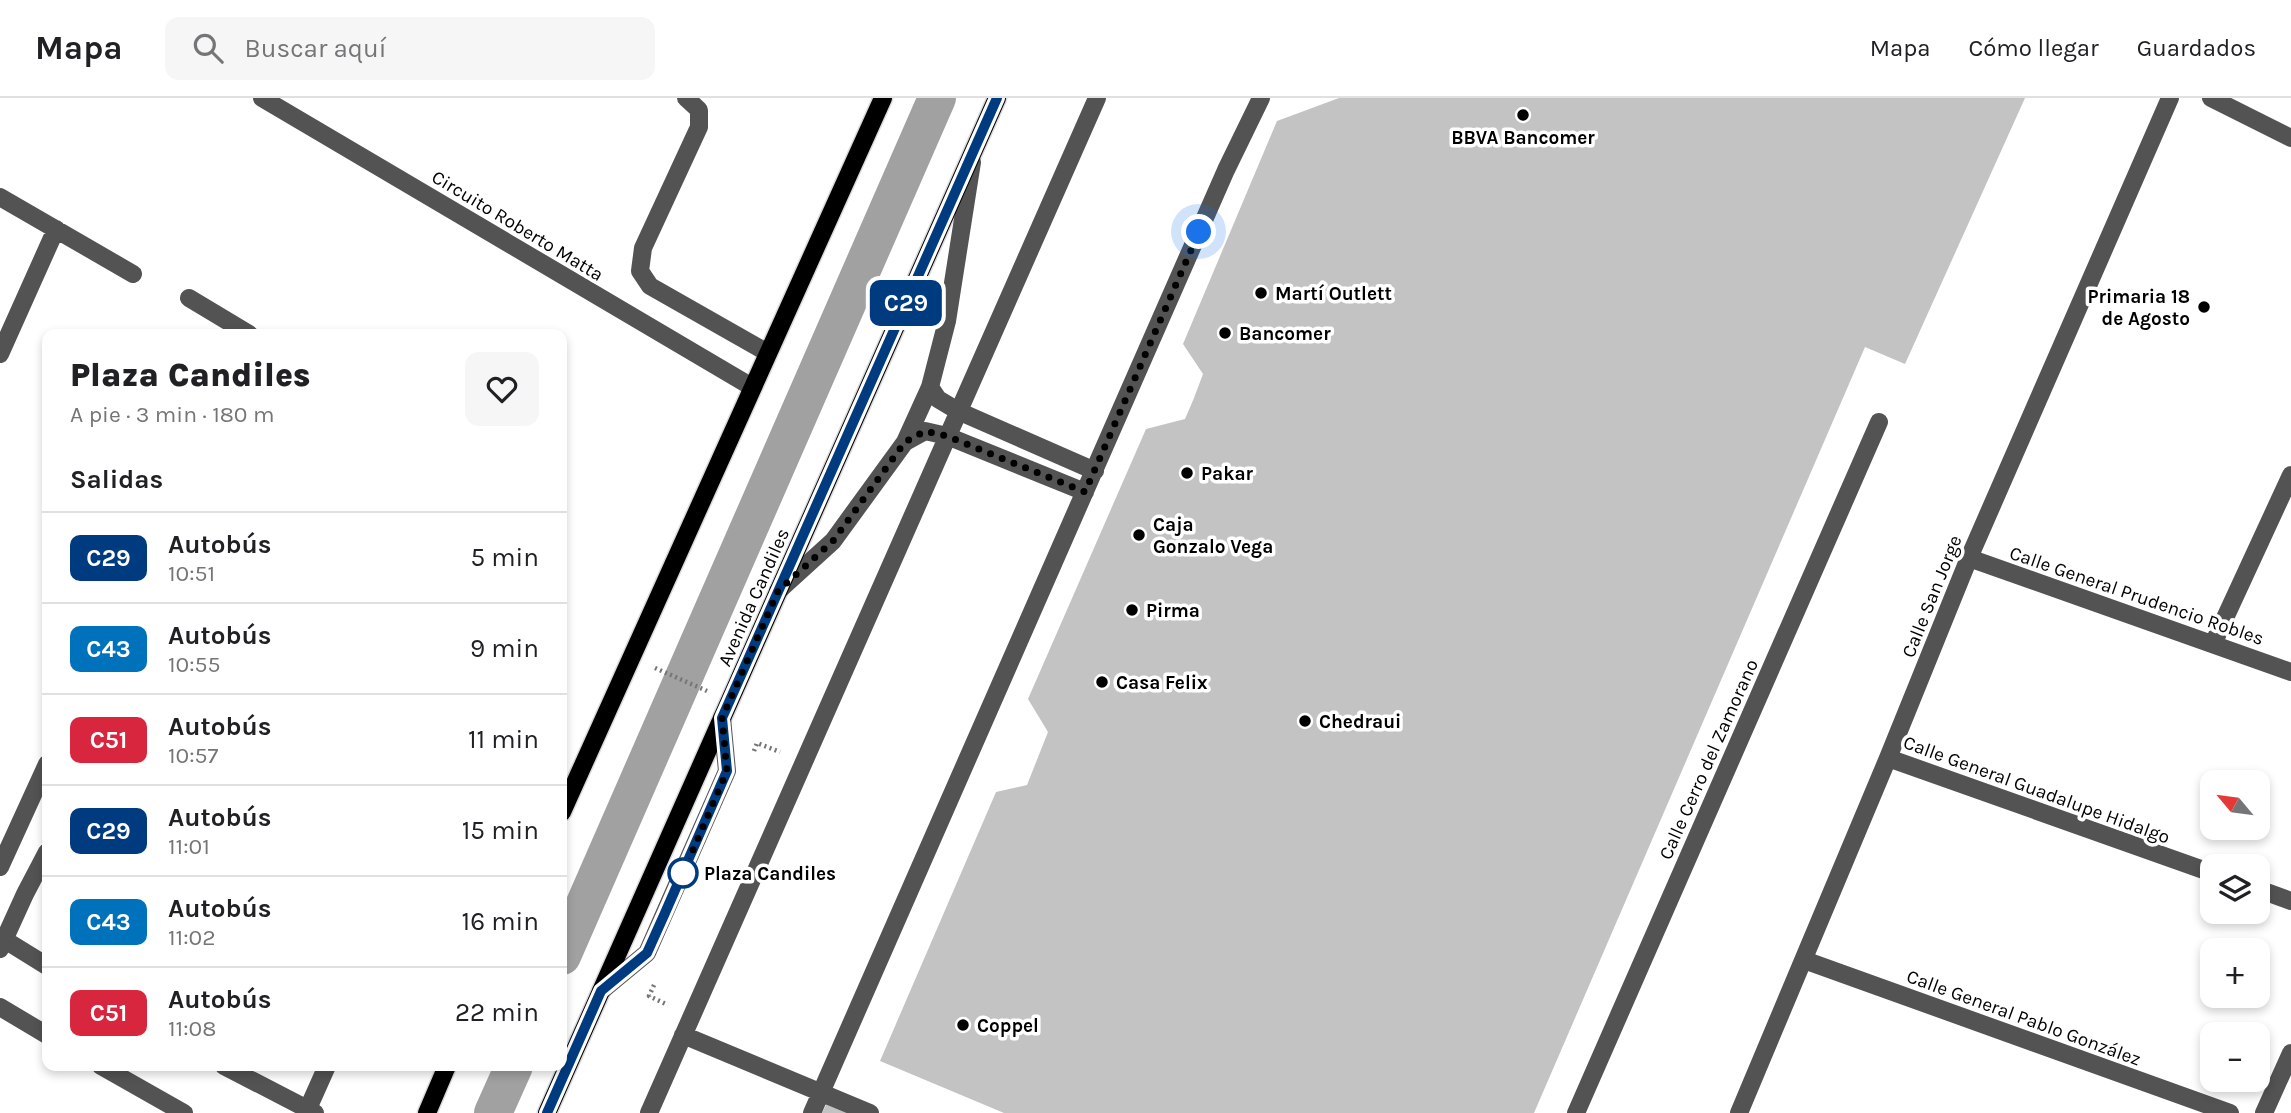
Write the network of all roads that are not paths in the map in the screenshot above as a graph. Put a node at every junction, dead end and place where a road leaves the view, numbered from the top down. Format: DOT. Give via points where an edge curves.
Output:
graph roads {
  1 [pos="262,98"];
  2 [pos="687,98"];
  3 [pos="883,98"];
  4 [pos="997,98"];
  5 [pos="1097,98"];
  6 [pos="1261,98"];
  7 [pos="2170,98"];
  8 [pos="2211,98"];
  9 [pos="2291,138"];
  10 [pos="975,148"];
  11 [pos="0,197"];
  12 [pos="56,229"];
  13 [pos="133,274"];
  14 [pos="189,298"];
  15 [pos="240,329"];
  16 [pos="768,353"];
  17 [pos="0,354"];
  18 [pos="752,387"];
  19 [pos="930,387"];
  20 [pos="958,411"];
  21 [pos="1879,422"];
  22 [pos="947,436"];
  23 [pos="905,442"];
  24 [pos="1095,471"];
  25 [pos="2291,475"];
  26 [pos="1085,492"];
  27 [pos="1969,558"];
  28 [pos="778,591"];
  29 [pos="2213,644"];
  30 [pos="2291,672"];
  31 [pos="722,718"];
  32 [pos="1888,758"];
  33 [pos="42,775"];
  34 [pos="567,801"];
  35 [pos="42,862"];
  36 [pos="0,867"];
  37 [pos="2200,869"];
  38 [pos="2270,893"];
  39 [pos="2291,901"];
  40 [pos="1,942"];
  41 [pos="1804,960"];
  42 [pos="42,963"];
  43 [pos="601,991"];
  44 [pos="0,1007"];
  45 [pos="42,1032"];
  46 [pos="683,1035"];
  47 [pos="2291,1054"];
  48 [pos="567,1068"];
  49 [pos="110,1071"];
  50 [pos="233,1071"];
  51 [pos="325,1071"];
  52 [pos="445,1071"];
  53 [pos="566,1071"];
  54 [pos="821,1093"];
  55 [pos="310,1112"];
  56 [pos="184,1113"];
  57 [pos="426,1113"];
  58 [pos="547,1113"];
  59 [pos="649,1113"];
  60 [pos="813,1113"];
  61 [pos="870,1113"];
  62 [pos="1576,1113"];
  63 [pos="1739,1113"];
  64 [pos="2230,1113"];
  65 [pos="2264,1113"];
  1 -- 18 [label="street, Circuito Roberto Matta"];
  2 -- 16 [label="street" via="699,110 699,127 643,248 640,271 650,286"];
  3 -- 16 [label="main road"];
  4 -- 10 [label="main road, Avenida Candiles"];
  5 -- 20 [label="street"];
  6 -- 24 [label="street"];
  7 -- 27 [label="street, Calle San Jorge"];
  8 -- 9 [label="street"];
  10 -- 19 [label="street" via="947,321"];
  10 -- 28 [label="main road, Avenida Candiles"];
  11 -- 12 [label="street"];
  12 -- 13 [label="street"];
  12 -- 17 [label="street"];
  14 -- 15 [label="street"];
  16 -- 18 [label="main road"];
  18 -- 34 [label="main road"];
  19 -- 20 [label="street" via="938,399"];
  19 -- 23 [label="street"];
  20 -- 22 [label="street"];
  20 -- 24 [label="street"];
  21 -- 62 [label="street, Calle Cerro del Zamorano"];
  22 -- 23 [label="street" via="925,431"];
  22 -- 26 [label="street"];
  22 -- 46 [label="street"];
  23 -- 28 [label="street" via="833,541"];
  24 -- 26 [label="street"];
  25 -- 29 [label="street"];
  26 -- 54 [label="street"];
  27 -- 29 [label="street, Calle General Prudencio Robles"];
  27 -- 32 [label="street, Calle San Jorge"];
  28 -- 31 [label="main road, Avenida Candiles"];
  29 -- 30 [label="street, Calle General Prudencio Robles"];
  31 -- 43 [label="main road, Avenida Candiles"];
  31 -- 43 [label="street" via="727,771 647,953"];
  32 -- 37 [label="street, Calle General Guadalupe Hidalgo"];
  32 -- 41 [label="street, Calle San Jorge"];
  33 -- 36 [label="street"];
  35 -- 40 [label="street"];
  38 -- 39 [label="street"];
  40 -- 42 [label="street"];
  41 -- 63 [label="street, Calle San Jorge"];
  41 -- 64 [label="street, Calle General Pablo González"];
  43 -- 48 [label="main road, Avenida Candiles"];
  44 -- 45 [label="street"];
  46 -- 54 [label="street"];
  46 -- 59 [label="street"];
  47 -- 65 [label="street"];
  49 -- 56 [label="street"];
  50 -- 55 [label="street"];
  51 -- 55 [label="street"];
  52 -- 57 [label="main road"];
  53 -- 58 [label="main road, Avenida Candiles"];
  54 -- 60 [label="street"];
  54 -- 61 [label="street"];
}
